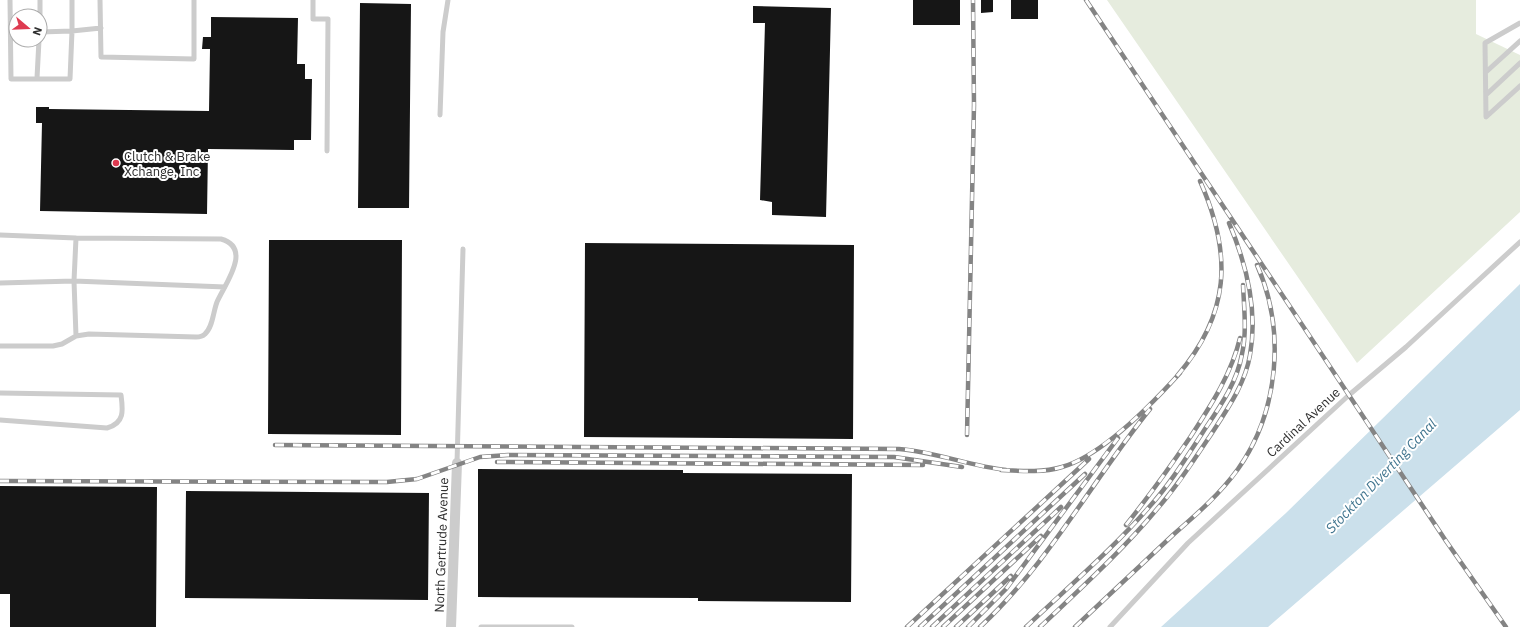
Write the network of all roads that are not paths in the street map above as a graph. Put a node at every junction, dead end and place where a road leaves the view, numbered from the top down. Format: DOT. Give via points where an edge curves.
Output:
graph roads {
  1 [pos="10,0"];
  2 [pos="72,0"];
  3 [pos="100,0"];
  4 [pos="194,0"];
  5 [pos="313,0"];
  6 [pos="448,0"];
  7 [pos="1520,23"];
  8 [pos="100,28"];
  9 [pos="72,31"];
  10 [pos="48,32"];
  11 [pos="1520,41"];
  12 [pos="39,48"];
  13 [pos="1520,63"];
  14 [pos="1486,72"];
  15 [pos="37,78"];
  16 [pos="1520,86"];
  17 [pos="1486,94"];
  18 [pos="440,115"];
  19 [pos="327,151"];
  20 [pos="0,235"];
  21 [pos="76,238"];
  22 [pos="1520,242"];
  23 [pos="463,249"];
  24 [pos="74,281"];
  25 [pos="0,283"];
  26 [pos="225,287"];
  27 [pos="76,336"];
  28 [pos="0,346"];
  29 [pos="0,392"];
  30 [pos="0,420"];
  31 [pos="457,463"];
  32 [pos="451,627"];
  33 [pos="481,627"];
  34 [pos="572,627"];
  35 [pos="1110,627"];
  1 -- 15 [label="lane" via="11,79"];
  2 -- 9 [label="lane"];
  3 -- 8 [label="lane"];
  4 -- 8 [label="lane" via="194,59 101,57"];
  5 -- 19 [label="lane" via="313,19 328,19"];
  6 -- 18 [label="lane" via="443,32"];
  7 -- 14 [label="lane" via="1484,43"];
  8 -- 9 [label="lane"];
  9 -- 10 [label="lane"];
  9 -- 15 [label="lane" via="70,79"];
  11 -- 14 [label="lane"];
  12 -- 15 [label="lane"];
  13 -- 17 [label="lane"];
  14 -- 17 [label="lane"];
  16 -- 17 [label="lane" via="1486,117"];
  20 -- 21 [label="lane"];
  21 -- 24 [label="lane"];
  21 -- 26 [label="lane" via="228,241 236,251 236,257"];
  22 -- 35 [label="lane, Cardinal Avenue" via="1188,543"];
  23 -- 31 [label="lane"];
  24 -- 25 [label="lane"];
  24 -- 26 [label="lane"];
  24 -- 27 [label="lane"];
  26 -- 27 [label="lane" via="209,328 201,336"];
  27 -- 28 [label="lane" via="53,346"];
  29 -- 30 [label="lane" via="121,396 123,410 119,422 107,428"];
  31 -- 32 [label="street, North Gertrude Avenue"];
  33 -- 34 [label="lane"];
}
